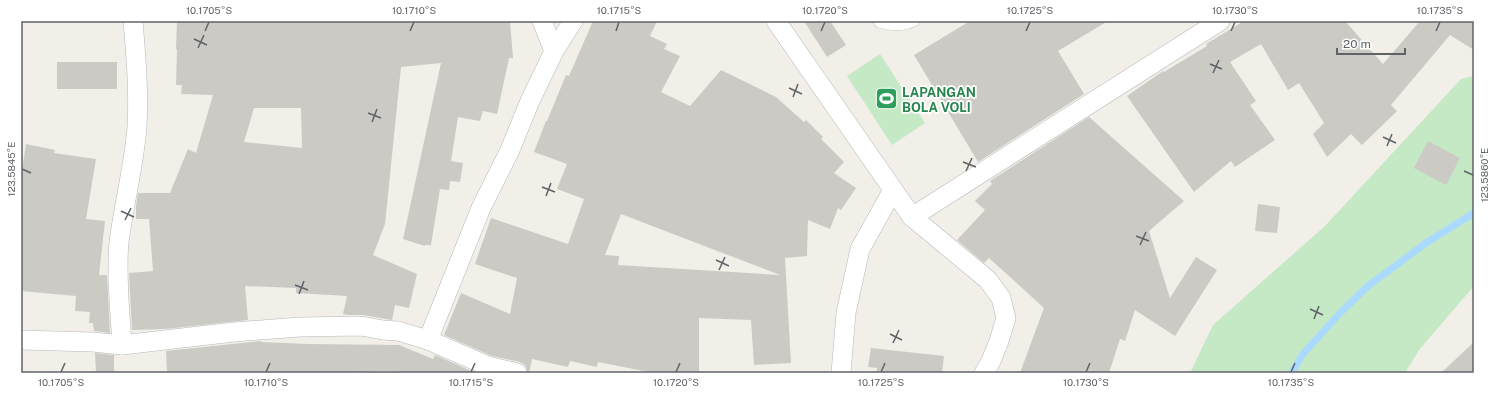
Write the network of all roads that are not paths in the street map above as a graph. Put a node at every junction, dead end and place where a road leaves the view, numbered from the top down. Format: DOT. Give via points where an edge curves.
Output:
graph roads {
  1 [pos="133,21"];
  2 [pos="542,21"];
  3 [pos="573,21"];
  4 [pos="776,21"];
  5 [pos="878,21"];
  6 [pos="915,21"];
  7 [pos="1220,21"];
  8 [pos="554,51"];
  9 [pos="893,190"];
  10 [pos="912,217"];
  11 [pos="21,340"];
  12 [pos="428,340"];
  13 [pos="122,345"];
  14 [pos="517,373"];
  15 [pos="841,373"];
  16 [pos="984,373"];
  1 -- 13 [label="street" via="137,127 120,241 118,276"];
  2 -- 8 [label="street"];
  3 -- 8 [label="street"];
  4 -- 9 [label="street"];
  5 -- 6 [label="lane" via="895,26 909,25"];
  7 -- 10 [label="street"];
  8 -- 12 [label="street" via="481,208"];
  9 -- 10 [label="street"];
  9 -- 15 [label="street" via="860,250 846,312"];
  10 -- 16 [label="street" via="988,280 1001,298 1006,318 999,341"];
  11 -- 13 [label="street"];
  12 -- 13 [label="street" via="398,331 360,326 234,332"];
  12 -- 14 [label="street" via="488,366"];
}
